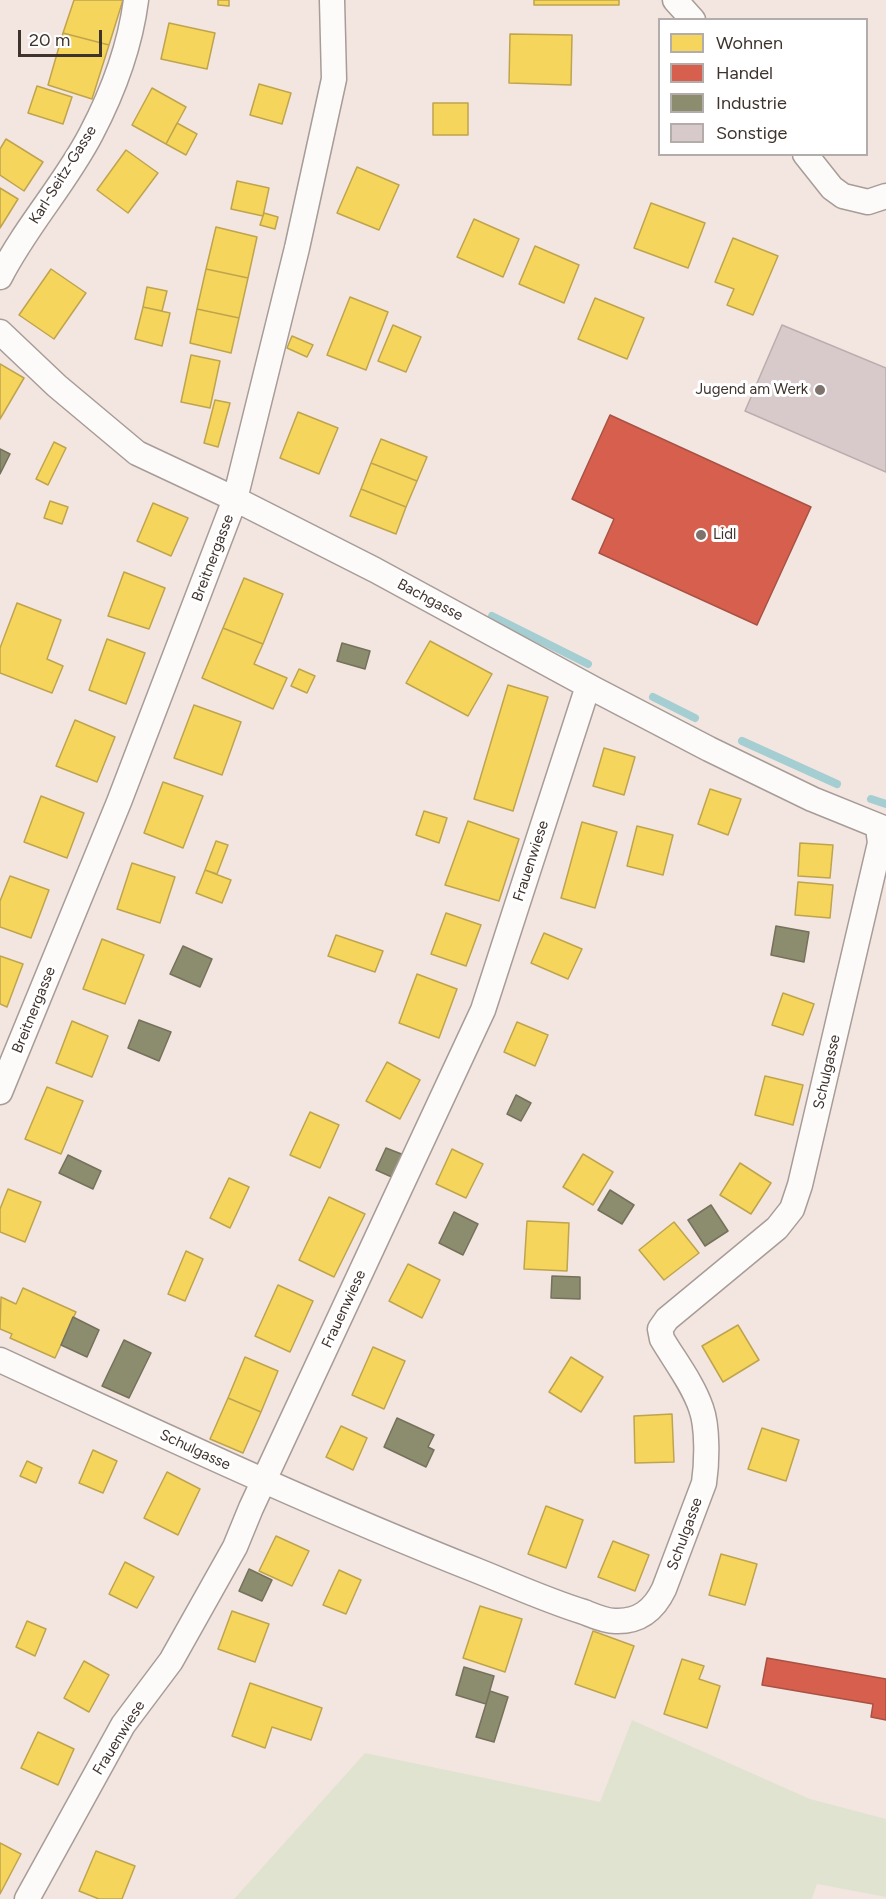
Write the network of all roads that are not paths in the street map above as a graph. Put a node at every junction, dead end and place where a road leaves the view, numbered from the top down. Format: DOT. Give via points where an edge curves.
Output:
graph roads {
  1 [pos="136,0"];
  2 [pos="332,0"];
  3 [pos="675,0"];
  4 [pos="691,18"];
  5 [pos="807,156"];
  6 [pos="886,196"];
  7 [pos="0,277"];
  8 [pos="0,332"];
  9 [pos="235,499"];
  10 [pos="588,686"];
  11 [pos="882,828"];
  12 [pos="0,1092"];
  13 [pos="0,1360"];
  14 [pos="264,1481"];
  15 [pos="27,1899"];
  1 -- 7 [label="street, Karl-Seitz-Gasse" via="129,43 91,135"];
  2 -- 9 [label="street, Breitnergasse" via="334,79"];
  3 -- 4 [label="street"];
  5 -- 6 [label="street" via="843,196 868,202"];
  8 -- 9 [label="street, Bachgasse" via="136,453"];
  9 -- 10 [label="street, Bachgasse"];
  9 -- 12 [label="street, Breitnergasse" via="119,802"];
  10 -- 11 [label="street, Bachgasse" via="812,799"];
  10 -- 14 [label="street, Frauenwiese" via="483,1010"];
  11 -- 14 [label="street, Schulgasse" via="792,1209 777,1228 660,1329 702,1411 706,1469 659,1601 639,1618 611,1621 416,1546"];
  13 -- 14 [label="street, Schulgasse"];
  14 -- 15 [label="street, Frauenwiese" via="235,1547 171,1661 123,1725"];
}
